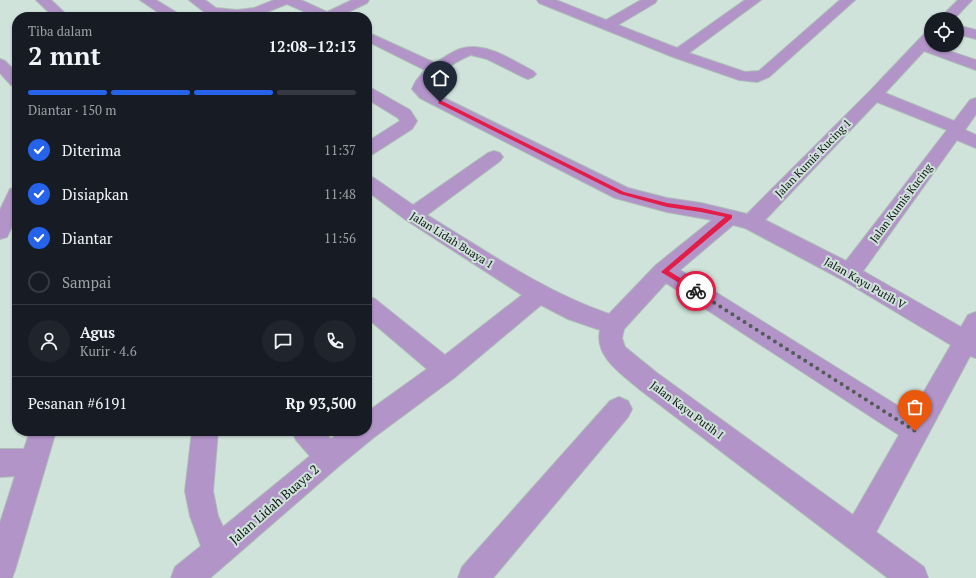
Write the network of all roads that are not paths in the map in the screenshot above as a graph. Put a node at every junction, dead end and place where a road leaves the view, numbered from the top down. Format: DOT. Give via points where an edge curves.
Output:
graph roads {
  1 [pos="43,0"];
  2 [pos="147,0"];
  3 [pos="285,0"];
  4 [pos="290,0"];
  5 [pos="362,0"];
  6 [pos="650,0"];
  7 [pos="754,0"];
  8 [pos="848,0"];
  9 [pos="965,0"];
  10 [pos="551,1"];
  11 [pos="194,11"];
  12 [pos="56,12"];
  13 [pos="166,12"];
  14 [pos="206,12"];
  15 [pos="257,12"];
  16 [pos="317,12"];
  17 [pos="338,12"];
  18 [pos="953,12"];
  19 [pos="608,25"];
  20 [pos="964,31"];
  21 [pos="976,35"];
  22 [pos="372,38"];
  23 [pos="924,43"];
  24 [pos="949,52"];
  25 [pos="678,54"];
  26 [pos="0,64"];
  27 [pos="976,65"];
  28 [pos="436,69"];
  29 [pos="528,74"];
  30 [pos="12,80"];
  31 [pos="372,95"];
  32 [pos="875,95"];
  33 [pos="976,103"];
  34 [pos="955,130"];
  35 [pos="976,142"];
  36 [pos="372,147"];
  37 [pos="494,157"];
  38 [pos="372,186"];
  39 [pos="12,205"];
  40 [pos="413,215"];
  41 [pos="741,219"];
  42 [pos="0,232"];
  43 [pos="664,272"];
  44 [pos="849,273"];
  45 [pos="539,294"];
  46 [pos="372,309"];
  47 [pos="613,324"];
  48 [pos="972,337"];
  49 [pos="445,370"];
  50 [pos="619,409"];
  51 [pos="372,424"];
  52 [pos="915,431"];
  53 [pos="41,436"];
  54 [pos="204,436"];
  55 [pos="310,436"];
  56 [pos="356,436"];
  57 [pos="329,457"];
  58 [pos="34,462"];
  59 [pos="0,463"];
  60 [pos="857,537"];
  61 [pos="218,552"];
  62 [pos="0,570"];
  63 [pos="186,578"];
  64 [pos="473,578"];
  65 [pos="913,578"];
  1 -- 12 [label="street"];
  2 -- 13 [label="street"];
  3 -- 15 [label="street"];
  4 -- 16 [label="street"];
  5 -- 17 [label="street"];
  6 -- 19 [label="street"];
  7 -- 25 [label="street"];
  8 -- 25 [label="street" via="764,74 757,77 744,77"];
  9 -- 18 [label="street"];
  10 -- 19 [label="street"];
  11 -- 14 [label="street"];
  19 -- 25 [label="street"];
  20 -- 21 [label="street"];
  22 -- 28 [label="street"];
  23 -- 32 [label="street, Jalan Kumis Kucing 1"];
  24 -- 27 [label="street"];
  26 -- 30 [label="street"];
  28 -- 29 [label="street" via="470,51 489,56"];
  28 -- 41 [label="street, Jalan Kayu Putih V" via="421,82 420,88 426,95 622,193 667,205"];
  31 -- 36 [label="street" via="404,114 409,121"];
  32 -- 34 [label="street"];
  32 -- 41 [label="street, Jalan Kumis Kucing 1"];
  33 -- 34 [label="street, Jalan Kumis Kucing"];
  34 -- 35 [label="street"];
  34 -- 44 [label="street, Jalan Kumis Kucing"];
  37 -- 40 [label="street"];
  38 -- 40 [label="street, Jalan Lidah Buaya 1"];
  39 -- 42 [label="street"];
  40 -- 45 [label="street, Jalan Lidah Buaya 1"];
  41 -- 43 [label="street"];
  41 -- 44 [label="street, Jalan Kayu Putih V"];
  43 -- 47 [label="street"];
  43 -- 52 [label="street"];
  44 -- 48 [label="street, Jalan Kayu Putih V"];
  45 -- 47 [label="street, Jalan Lidah Buaya 1" via="576,312"];
  45 -- 49 [label="street"];
  46 -- 49 [label="street"];
  47 -- 60 [label="street, Jalan Kayu Putih I" via="610,338 615,353 648,381"];
  48 -- 52 [label="street"];
  49 -- 51 [label="street"];
  50 -- 64 [label="street"];
  52 -- 60 [label="street"];
  53 -- 58 [label="street"];
  54 -- 61 [label="street" via="199,490 204,516"];
  55 -- 57 [label="street"];
  56 -- 57 [label="street, Jalan Lidah Buaya 2"];
  57 -- 61 [label="street, Jalan Lidah Buaya 2"];
  58 -- 59 [label="street"];
  58 -- 62 [label="street"];
  60 -- 65 [label="street, Jalan Kayu Putih I"];
  61 -- 63 [label="street, Jalan Lidah Buaya 2"];
}
